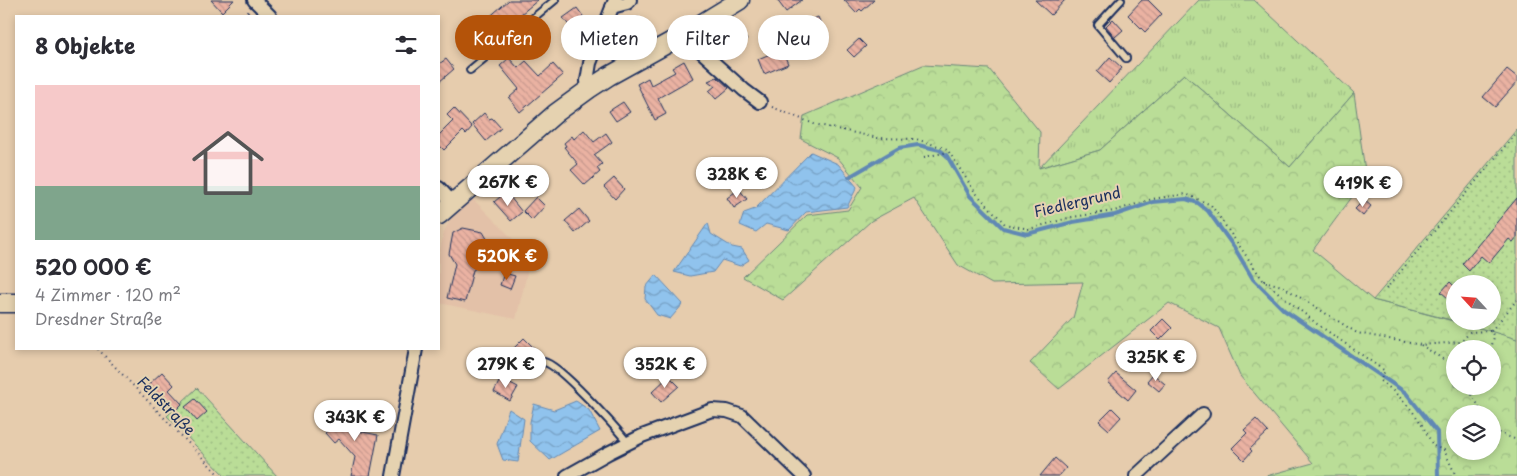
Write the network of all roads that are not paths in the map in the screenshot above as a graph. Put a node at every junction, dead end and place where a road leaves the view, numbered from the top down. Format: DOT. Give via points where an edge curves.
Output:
graph roads {
  1 [pos="254,0"];
  2 [pos="555,0"];
  3 [pos="630,0"];
  4 [pos="740,0"];
  5 [pos="1121,0"];
  6 [pos="614,4"];
  7 [pos="269,15"];
  8 [pos="715,15"];
  9 [pos="667,43"];
  10 [pos="1126,58"];
  11 [pos="710,60"];
  12 [pos="470,70"];
  13 [pos="589,89"];
  14 [pos="760,102"];
  15 [pos="440,189"];
  16 [pos="452,202"];
  17 [pos="440,214"];
  18 [pos="0,303"];
  19 [pos="15,303"];
  20 [pos="416,350"];
  21 [pos="524,373"];
  22 [pos="1203,414"];
  23 [pos="628,443"];
  24 [pos="393,476"];
  25 [pos="567,476"];
  26 [pos="804,476"];
  27 [pos="1136,476"];
  1 -- 7 [label="street"];
  2 -- 12 [label="lane"];
  3 -- 6 [label="street"];
  4 -- 8 [label="main road"];
  5 -- 10 [label="lane" via="1098,24"];
  6 -- 13 [label="street" via="590,63"];
  9 -- 13 [label="main road"];
  11 -- 14 [label="street"];
  13 -- 16 [label="main road"];
  15 -- 16 [label="street"];
  16 -- 17 [label="main road"];
  18 -- 19 [label="main road"];
  20 -- 24 [label="street"];
  21 -- 23 [label="lane" via="544,362 550,365 615,426"];
  22 -- 27 [label="street"];
  23 -- 25 [label="street"];
  23 -- 26 [label="street" via="712,410 727,411 742,416"];
}
